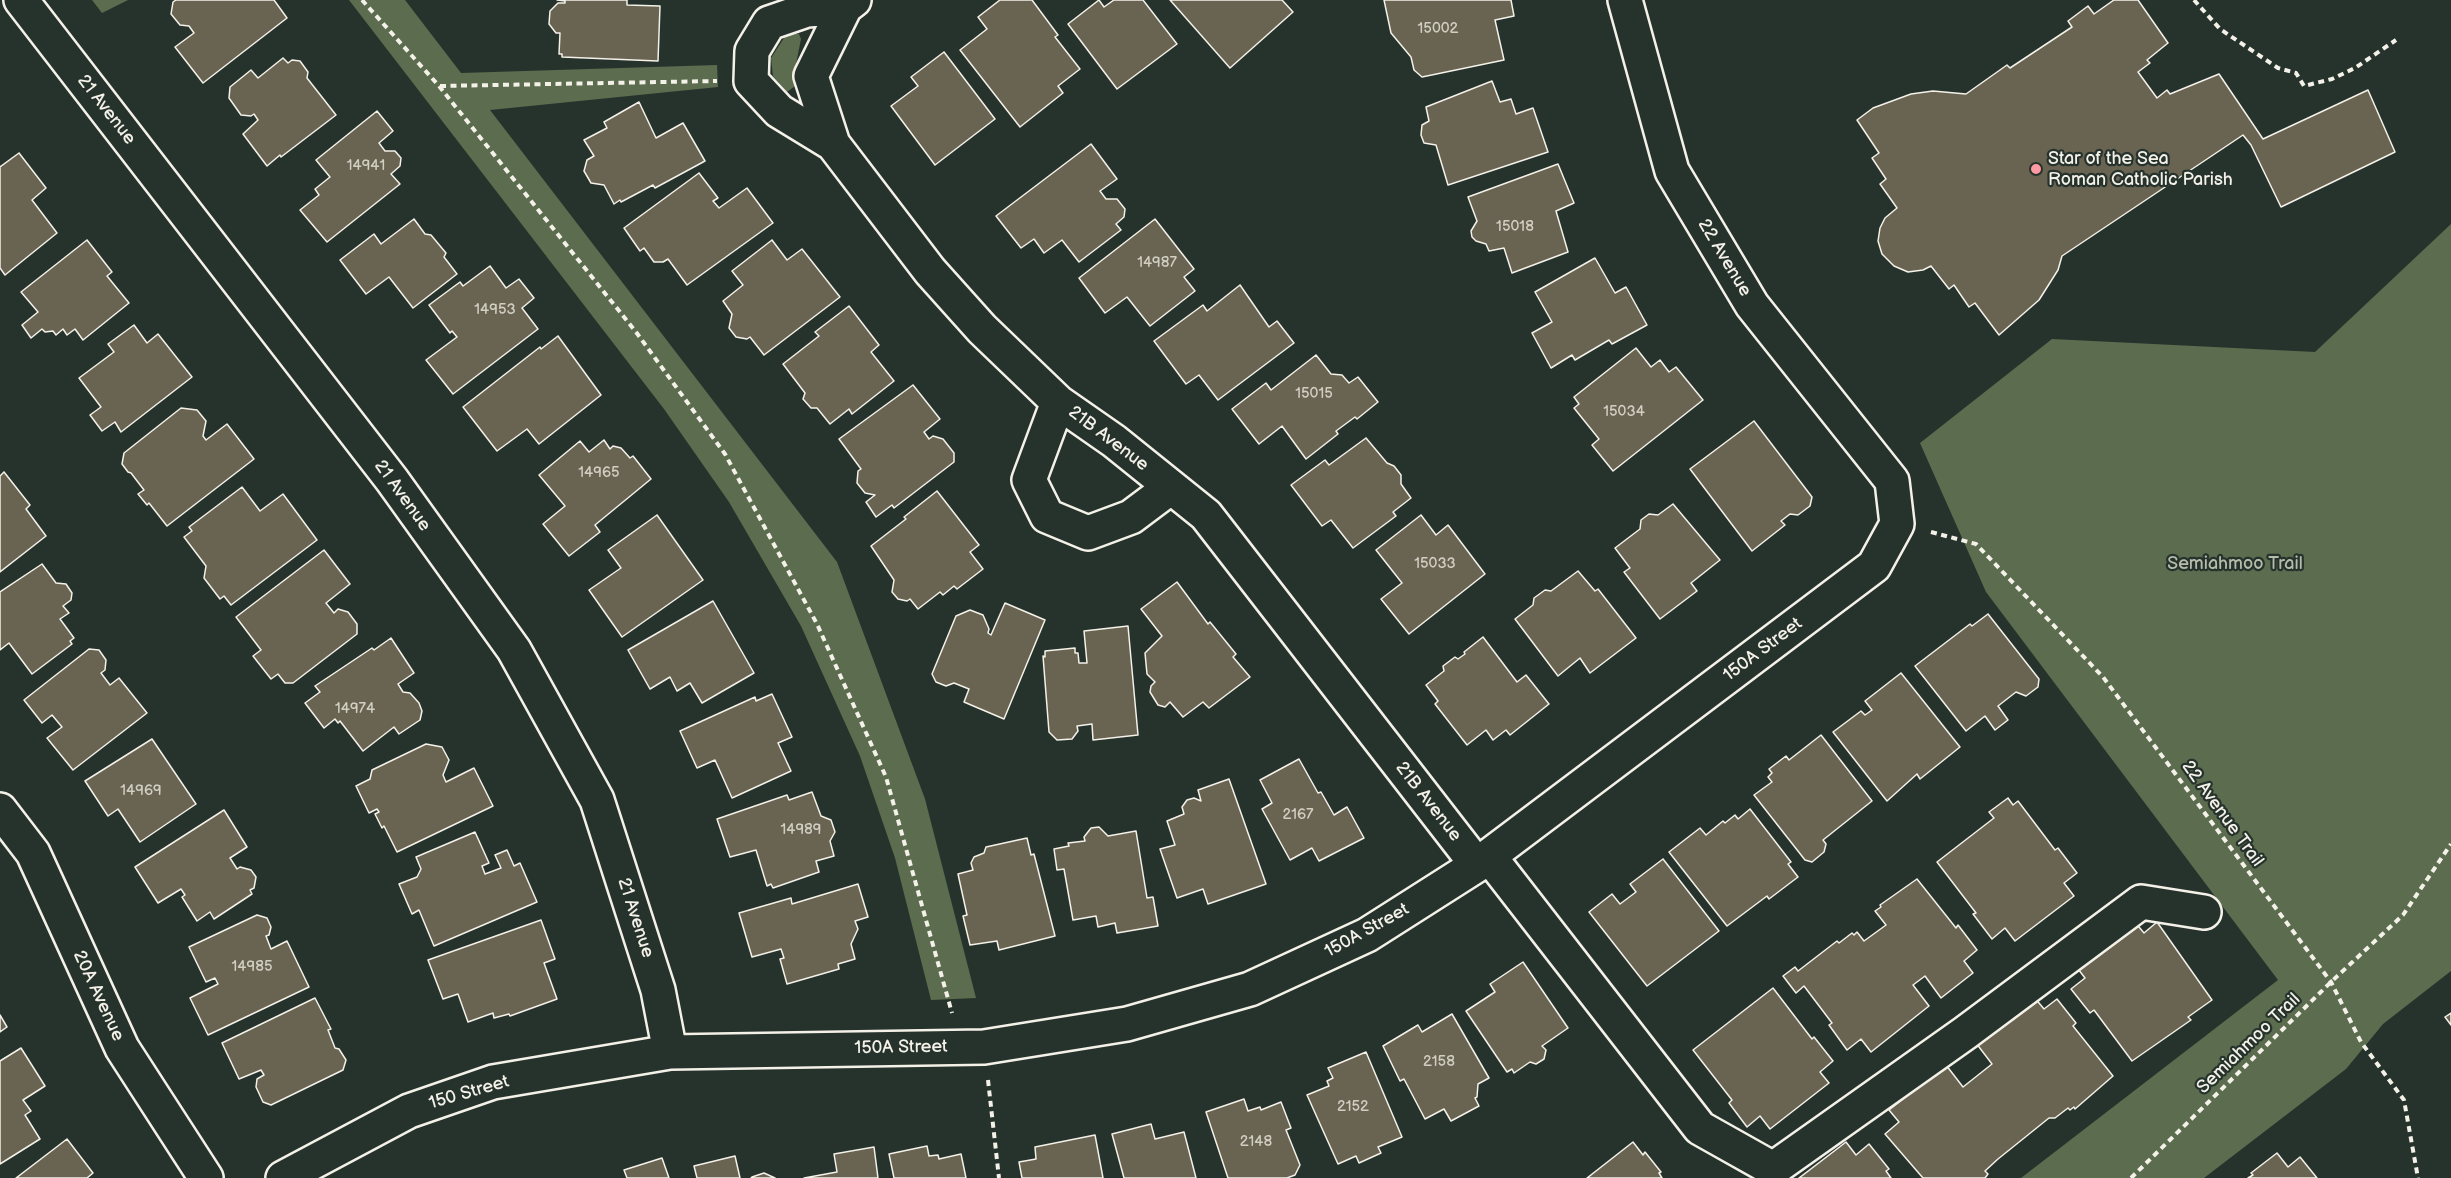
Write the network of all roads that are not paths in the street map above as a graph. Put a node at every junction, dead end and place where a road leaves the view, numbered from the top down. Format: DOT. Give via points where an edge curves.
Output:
graph roads {
  1 [pos="21,0"];
  2 [pos="1625,0"];
  3 [pos="849,3"];
  4 [pos="832,144"];
  5 [pos="1058,402"];
  6 [pos="1892,481"];
  7 [pos="1171,487"];
  8 [pos="0,810"];
  9 [pos="1483,860"];
  10 [pos="2204,912"];
  11 [pos="670,1052"];
  12 [pos="206,1178"];
  13 [pos="283,1178"];
  1 -- 11 [label="street, 21 Avenue" via="392,480 514,650 597,801 658,990"];
  2 -- 6 [label="street, 22 Avenue" via="1672,171 1752,304"];
  3 -- 4 [label="street, 21B Avenue" via="811,76"];
  3 -- 4 [label="street" via="807,10 769,23 752,51 751,81 779,111"];
  4 -- 5 [label="street, 21B Avenue" via="930,271 982,329"];
  5 -- 7 [label="street, 21B Avenue"];
  5 -- 7 [label="street" via="1029,480 1047,516 1088,533 1131,517"];
  6 -- 9 [label="street, 150A Street" via="1897,524 1874,566"];
  7 -- 9 [label="street, 21B Avenue" via="1206,514"];
  8 -- 12 [label="street, 20A Avenue" via="33,853 122,1048"];
  9 -- 10 [label="street, 21B Avenue" via="1700,1128 1773,1168 2141,902"];
  9 -- 11 [label="street, 150A Street" via="1367,935 1324,955 1250,988 1127,1024 984,1047"];
  11 -- 13 [label="street, 150 Street" via="494,1082 409,1111"];
}
